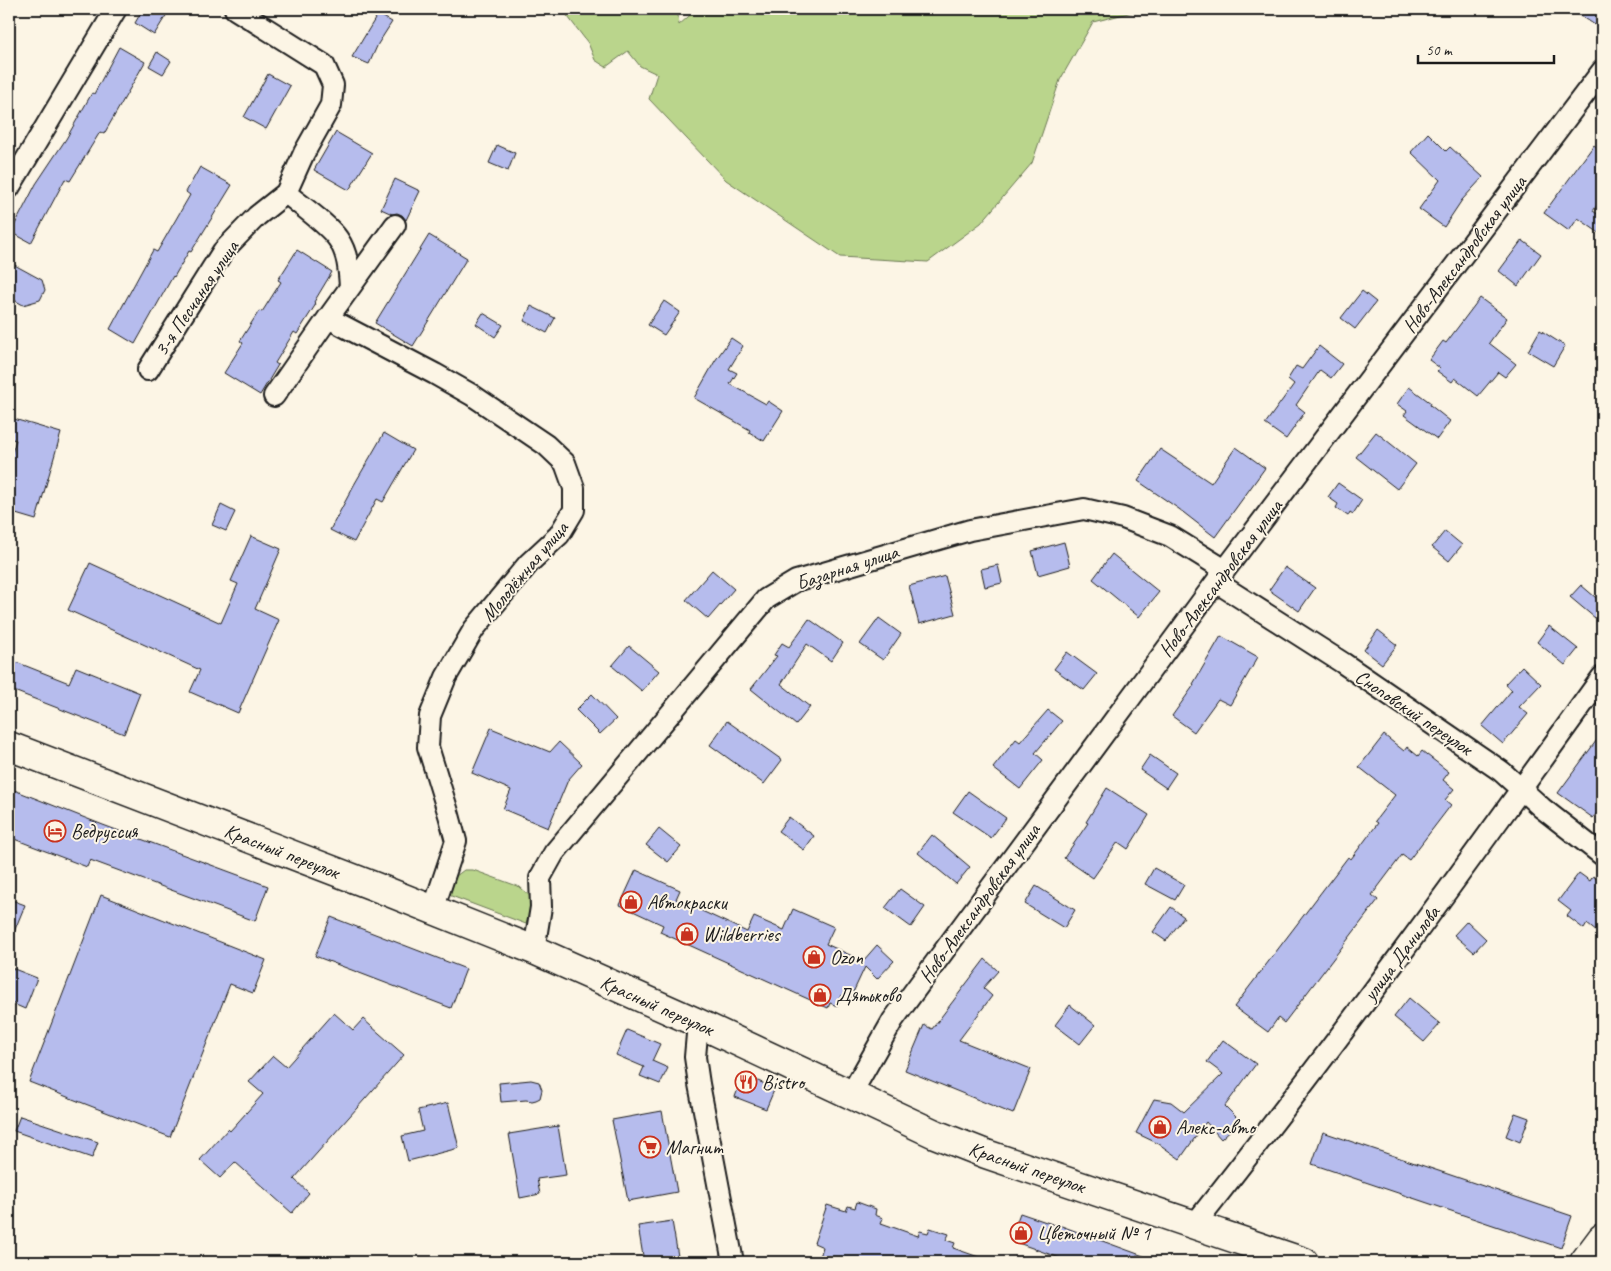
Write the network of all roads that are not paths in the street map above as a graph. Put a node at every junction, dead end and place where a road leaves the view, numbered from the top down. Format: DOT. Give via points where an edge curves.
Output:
graph roads {
  1 [pos="116,9"];
  2 [pos="235,9"];
  3 [pos="1602,70"];
  4 [pos="9,188"];
  5 [pos="286,193"];
  6 [pos="395,226"];
  7 [pos="350,287"];
  8 [pos="328,318"];
  9 [pos="148,370"];
  10 [pos="274,396"];
  11 [pos="1220,576"];
  12 [pos="1602,677"];
  13 [pos="9,746"];
  14 [pos="1521,790"];
  15 [pos="1602,855"];
  16 [pos="433,910"];
  17 [pos="534,950"];
  18 [pos="698,1023"];
  19 [pos="851,1094"];
  20 [pos="1194,1225"];
  21 [pos="1602,1238"];
  22 [pos="733,1262"];
  23 [pos="1304,1262"];
  24 [pos="1584,1262"];
  1 -- 4 [label="street"];
  2 -- 5 [label="street, 3-я Песчаная улица" via="324,65 333,85 331,105"];
  3 -- 11 [label="street, Ново-Александровская улица"];
  5 -- 7 [label="street" via="338,239 347,261"];
  5 -- 9 [label="street, 3-я Песчаная улица" via="257,216 223,251"];
  6 -- 7 [label="street"];
  7 -- 8 [label="street"];
  8 -- 10 [label="street"];
  8 -- 16 [label="street, Молодёжная улица" via="472,395 546,445 565,463 574,488 574,510 559,535 530,563 474,629 446,677 430,716 428,747 456,841"];
  11 -- 14 [label="street, Сноповский переулок" via="1501,771"];
  11 -- 17 [label="street, Базарная улица" via="1170,536 1123,518 1084,509 970,530 796,581 766,599 554,853 540,878 541,908"];
  11 -- 19 [label="street, Ново-Александровская улица" via="893,1020"];
  12 -- 14 [label="street, улица Данилова"];
  13 -- 16 [label="main road, Красный переулок"];
  14 -- 15 [label="street, Сноповский переулок"];
  14 -- 20 [label="street, улица Данилова" via="1313,1073"];
  16 -- 17 [label="main road, Красный переулок"];
  17 -- 18 [label="main road, Красный переулок"];
  18 -- 19 [label="main road, Красный переулок"];
  18 -- 22 [label="street" via="695,1057"];
  19 -- 20 [label="main road, Красный переулок" via="986,1154"];
  20 -- 23 [label="main road, Красный переулок"];
  21 -- 24 [label="main road"];
}
